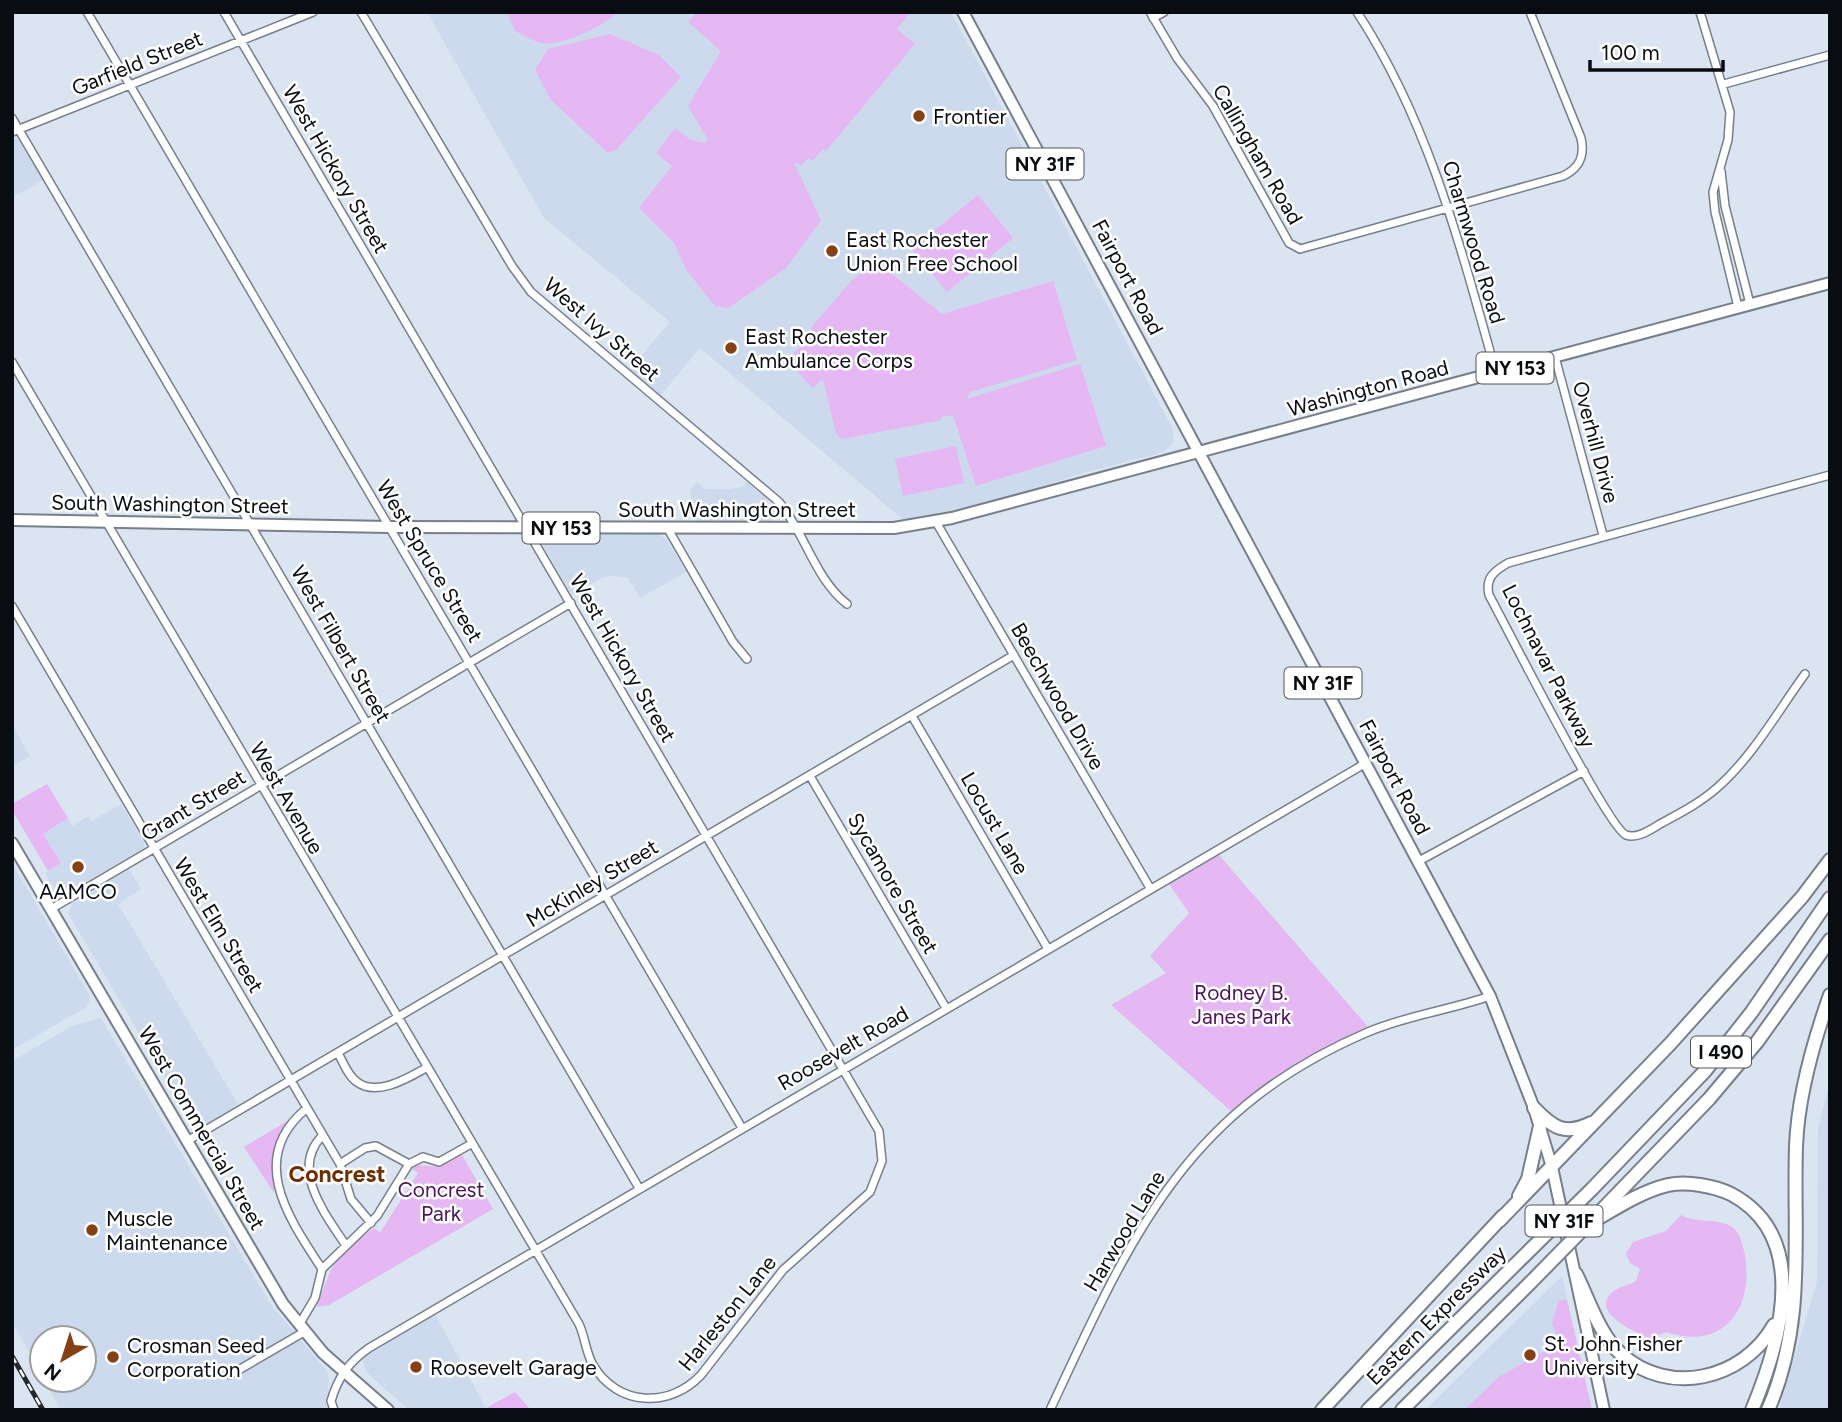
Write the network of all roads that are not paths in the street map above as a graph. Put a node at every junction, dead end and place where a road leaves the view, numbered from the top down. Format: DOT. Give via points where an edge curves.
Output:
graph roads {
  1 [pos="87,12"];
  2 [pos="224,12"];
  3 [pos="313,12"];
  4 [pos="361,12"];
  5 [pos="963,12"];
  6 [pos="1164,12"];
  7 [pos="1357,12"];
  8 [pos="1530,12"];
  9 [pos="1700,12"];
  10 [pos="1152,15"];
  11 [pos="241,41"];
  12 [pos="1830,55"];
  13 [pos="1724,84"];
  14 [pos="129,85"];
  15 [pos="12,118"];
  16 [pos="15,130"];
  17 [pos="1720,166"];
  18 [pos="1450,207"];
  19 [pos="1830,282"];
  20 [pos="1750,304"];
  21 [pos="1738,307"];
  22 [pos="1555,357"];
  23 [pos="12,362"];
  24 [pos="1496,373"];
  25 [pos="1200,453"];
  26 [pos="1830,475"];
  27 [pos="12,520"];
  28 [pos="106,522"];
  29 [pos="936,522"];
  30 [pos="251,524"];
  31 [pos="389,527"];
  32 [pos="526,527"];
  33 [pos="668,529"];
  34 [pos="796,529"];
  35 [pos="1603,535"];
  36 [pos="571,603"];
  37 [pos="847,604"];
  38 [pos="12,606"];
  39 [pos="1014,655"];
  40 [pos="747,659"];
  41 [pos="470,663"];
  42 [pos="1805,674"];
  43 [pos="912,716"];
  44 [pos="367,723"];
  45 [pos="1366,763"];
  46 [pos="1584,771"];
  47 [pos="810,776"];
  48 [pos="260,786"];
  49 [pos="707,835"];
  50 [pos="12,843"];
  51 [pos="154,849"];
  52 [pos="1830,860"];
  53 [pos="1419,862"];
  54 [pos="1150,888"];
  55 [pos="606,895"];
  56 [pos="1830,898"];
  57 [pos="51,909"];
  58 [pos="1830,940"];
  59 [pos="1048,949"];
  60 [pos="504,956"];
  61 [pos="1830,995"];
  62 [pos="1490,996"];
  63 [pos="946,1008"];
  64 [pos="397,1019"];
  65 [pos="338,1053"];
  66 [pos="426,1068"];
  67 [pos="844,1068"];
  68 [pos="291,1081"];
  69 [pos="1534,1108"];
  70 [pos="306,1109"];
  71 [pos="1603,1115"];
  72 [pos="1540,1126"];
  73 [pos="742,1128"];
  74 [pos="322,1136"];
  75 [pos="187,1141"];
  76 [pos="471,1144"];
  77 [pos="340,1164"];
  78 [pos="409,1164"];
  79 [pos="1552,1167"];
  80 [pos="639,1188"];
  81 [pos="1499,1221"];
  82 [pos="370,1223"];
  83 [pos="1587,1225"];
  84 [pos="345,1244"];
  85 [pos="534,1250"];
  86 [pos="322,1269"];
  87 [pos="1576,1274"];
  88 [pos="1783,1310"];
  89 [pos="302,1329"];
  90 [pos="343,1372"];
  91 [pos="230,1375"];
  92 [pos="334,1410"];
  93 [pos="388,1410"];
  94 [pos="1050,1410"];
  95 [pos="1322,1410"];
  96 [pos="1368,1410"];
  97 [pos="1402,1410"];
  98 [pos="1604,1410"];
  99 [pos="1752,1410"];
  100 [pos="1768,1410"];
  1 -- 14 [label="street, West Spruce Street"];
  2 -- 11 [label="street, West Hickory Street"];
  3 -- 11 [label="street, Garfield Street"];
  4 -- 34 [label="street, West Ivy Street" via="531,292 779,502"];
  5 -- 25 [label="main road, Fairport Road / NY 31F"];
  6 -- 10 [label="street"];
  7 -- 18 [label="street, Charmwood Road" via="1407,102"];
  8 -- 18 [label="street" via="1581,138 1581,161 1563,176"];
  9 -- 13 [label="street"];
  10 -- 18 [label="street, Callingham Road" via="1213,106 1294,247 1305,248"];
  11 -- 14 [label="street, Garfield Street"];
  11 -- 32 [label="street, West Hickory Street"];
  12 -- 13 [label="street"];
  13 -- 17 [label="street" via="1730,129"];
  14 -- 16 [label="street, Garfield Street"];
  14 -- 31 [label="street, West Spruce Street"];
  15 -- 16 [label="street, West Filbert Street"];
  16 -- 30 [label="street, West Filbert Street"];
  17 -- 20 [label="street" via="1725,206"];
  17 -- 21 [label="street" via="1713,192 1715,212"];
  18 -- 24 [label="street, Charmwood Road"];
  19 -- 20 [label="main road, Washington Road / NY 153"];
  20 -- 21 [label="main road, Washington Road / NY 153"];
  21 -- 22 [label="main road, Washington Road / NY 153"];
  22 -- 24 [label="main road, Washington Road / NY 153"];
  22 -- 35 [label="street, Overhill Drive"];
  23 -- 28 [label="street, West Avenue"];
  24 -- 25 [label="main road, Washington Road / NY 153"];
  25 -- 29 [label="main road, South Washington Street / NY 153"];
  25 -- 45 [label="main road, Fairport Road / NY 31F"];
  26 -- 35 [label="street, Lochnavar Parkway"];
  27 -- 28 [label="main road, South Washington Street / NY 153"];
  28 -- 30 [label="main road, South Washington Street / NY 153"];
  28 -- 48 [label="street, West Avenue"];
  29 -- 34 [label="main road, South Washington Street / NY 153" via="894,528"];
  29 -- 39 [label="street, Beechwood Drive"];
  30 -- 31 [label="main road, South Washington Street / NY 153"];
  30 -- 44 [label="street, West Filbert Street"];
  31 -- 32 [label="main road, South Washington Street / NY 153"];
  31 -- 41 [label="street, West Spruce Street"];
  32 -- 33 [label="main road, South Washington Street / NY 153"];
  32 -- 36 [label="street, West Hickory Street"];
  33 -- 34 [label="main road, South Washington Street / NY 153"];
  33 -- 40 [label="street"];
  34 -- 37 [label="street, West Ivy Street" via="834,594"];
  35 -- 46 [label="street, Lochnavar Parkway" via="1508,563 1493,573 1488,583 1489,595"];
  36 -- 41 [label="street, Grant Street"];
  36 -- 49 [label="street, West Hickory Street"];
  38 -- 51 [label="street, West Elm Street"];
  39 -- 43 [label="street, McKinley Street"];
  39 -- 54 [label="street, Beechwood Drive"];
  41 -- 44 [label="street, Grant Street"];
  41 -- 55 [label="street, West Spruce Street"];
  42 -- 46 [label="street" via="1731,775 1697,803 1642,834 1630,836 1617,828"];
  43 -- 47 [label="street, McKinley Street"];
  43 -- 59 [label="street, Locust Lane"];
  44 -- 48 [label="street, Grant Street"];
  44 -- 60 [label="street, West Filbert Street"];
  45 -- 53 [label="main road, Fairport Road / NY 31F"];
  45 -- 54 [label="street, Roosevelt Road"];
  46 -- 53 [label="street, Lochnavar Parkway"];
  47 -- 49 [label="street, McKinley Street"];
  47 -- 63 [label="street, Sycamore Street"];
  48 -- 51 [label="street, Grant Street"];
  48 -- 64 [label="street, West Avenue"];
  49 -- 55 [label="street, McKinley Street"];
  49 -- 67 [label="street, West Hickory Street"];
  50 -- 57 [label="main road, West Commercial Street"];
  51 -- 57 [label="street, Grant Street"];
  51 -- 68 [label="street, West Elm Street"];
  52 -- 71 [label="highway" via="1802,897"];
  53 -- 62 [label="main road, Fairport Road / NY 31F"];
  54 -- 59 [label="street, Roosevelt Road"];
  55 -- 60 [label="street, McKinley Street"];
  55 -- 73 [label="street, West Spruce Street"];
  56 -- 96 [label="highway, Eastern Expressway / I 490, bridge" via="1705,1072"];
  57 -- 75 [label="main road, West Commercial Street"];
  58 -- 83 [label="highway, Eastern Expressway / I 490" via="1710,1099"];
  59 -- 63 [label="street, Roosevelt Road"];
  60 -- 64 [label="street, McKinley Street"];
  60 -- 80 [label="street, West Filbert Street"];
  61 -- 100 [label="highway" via="1814,1042 1796,1144 1797,1292 1782,1368"];
  62 -- 69 [label="main road, Fairport Road / NY 31F"];
  62 -- 94 [label="street, Harwood Lane" via="1398,1021 1336,1047 1252,1099 1226,1121 1147,1217"];
  63 -- 67 [label="street, Roosevelt Road"];
  64 -- 65 [label="street, McKinley Street"];
  64 -- 66 [label="street, West Avenue"];
  65 -- 66 [label="street" via="354,1080 366,1085 393,1085"];
  65 -- 68 [label="street, McKinley Street"];
  66 -- 76 [label="street, West Avenue"];
  67 -- 73 [label="street, Roosevelt Road"];
  67 -- 85 [label="street, Harleston Lane" via="879,1131 882,1153 874,1185 859,1205 783,1270 701,1375 680,1393 653,1399 636,1397 601,1376 579,1324"];
  68 -- 70 [label="street, West Elm Street"];
  68 -- 75 [label="street, McKinley Street"];
  69 -- 71 [label="highway" via="1564,1131 1578,1130"];
  69 -- 72 [label="main road, Fairport Road / NY 31F"];
  70 -- 74 [label="street, West Elm Street"];
  70 -- 86 [label="street" via="286,1134 276,1171 287,1213"];
  71 -- 79 [label="highway"];
  72 -- 79 [label="main road, Fairport Road / NY 31F"];
  72 -- 81 [label="highway" via="1528,1179"];
  73 -- 80 [label="street, Roosevelt Road"];
  74 -- 77 [label="street, West Elm Street"];
  74 -- 84 [label="street" via="311,1152 310,1174 319,1203"];
  75 -- 89 [label="main road, West Commercial Street"];
  76 -- 78 [label="street" via="444,1160 418,1158"];
  76 -- 85 [label="street, West Avenue"];
  77 -- 78 [label="street" via="376,1146"];
  77 -- 82 [label="street, West Elm Street" via="351,1199"];
  78 -- 82 [label="street"];
  79 -- 81 [label="highway"];
  79 -- 87 [label="main road, Fairport Road / NY 31F"];
  80 -- 85 [label="street, Roosevelt Road"];
  81 -- 95 [label="highway"];
  82 -- 84 [label="street"];
  83 -- 88 [label="highway" via="1640,1194 1671,1184 1724,1191 1752,1208 1772,1236 1784,1276"];
  83 -- 97 [label="highway, Eastern Expressway / I 490, bridge"];
  84 -- 86 [label="street"];
  85 -- 90 [label="street, Roosevelt Road" via="369,1348"];
  86 -- 89 [label="street"];
  87 -- 88 [label="highway" via="1604,1332 1620,1353 1663,1377 1699,1378 1743,1360 1761,1344"];
  87 -- 98 [label="main road, Fairport Road / NY 31F"];
  88 -- 99 [label="highway"];
  89 -- 90 [label="main road, West Commercial Street"];
  89 -- 91 [label="street"];
  90 -- 92 [label="street" via="331,1401"];
  90 -- 93 [label="main road, West Commercial Street"];
}
